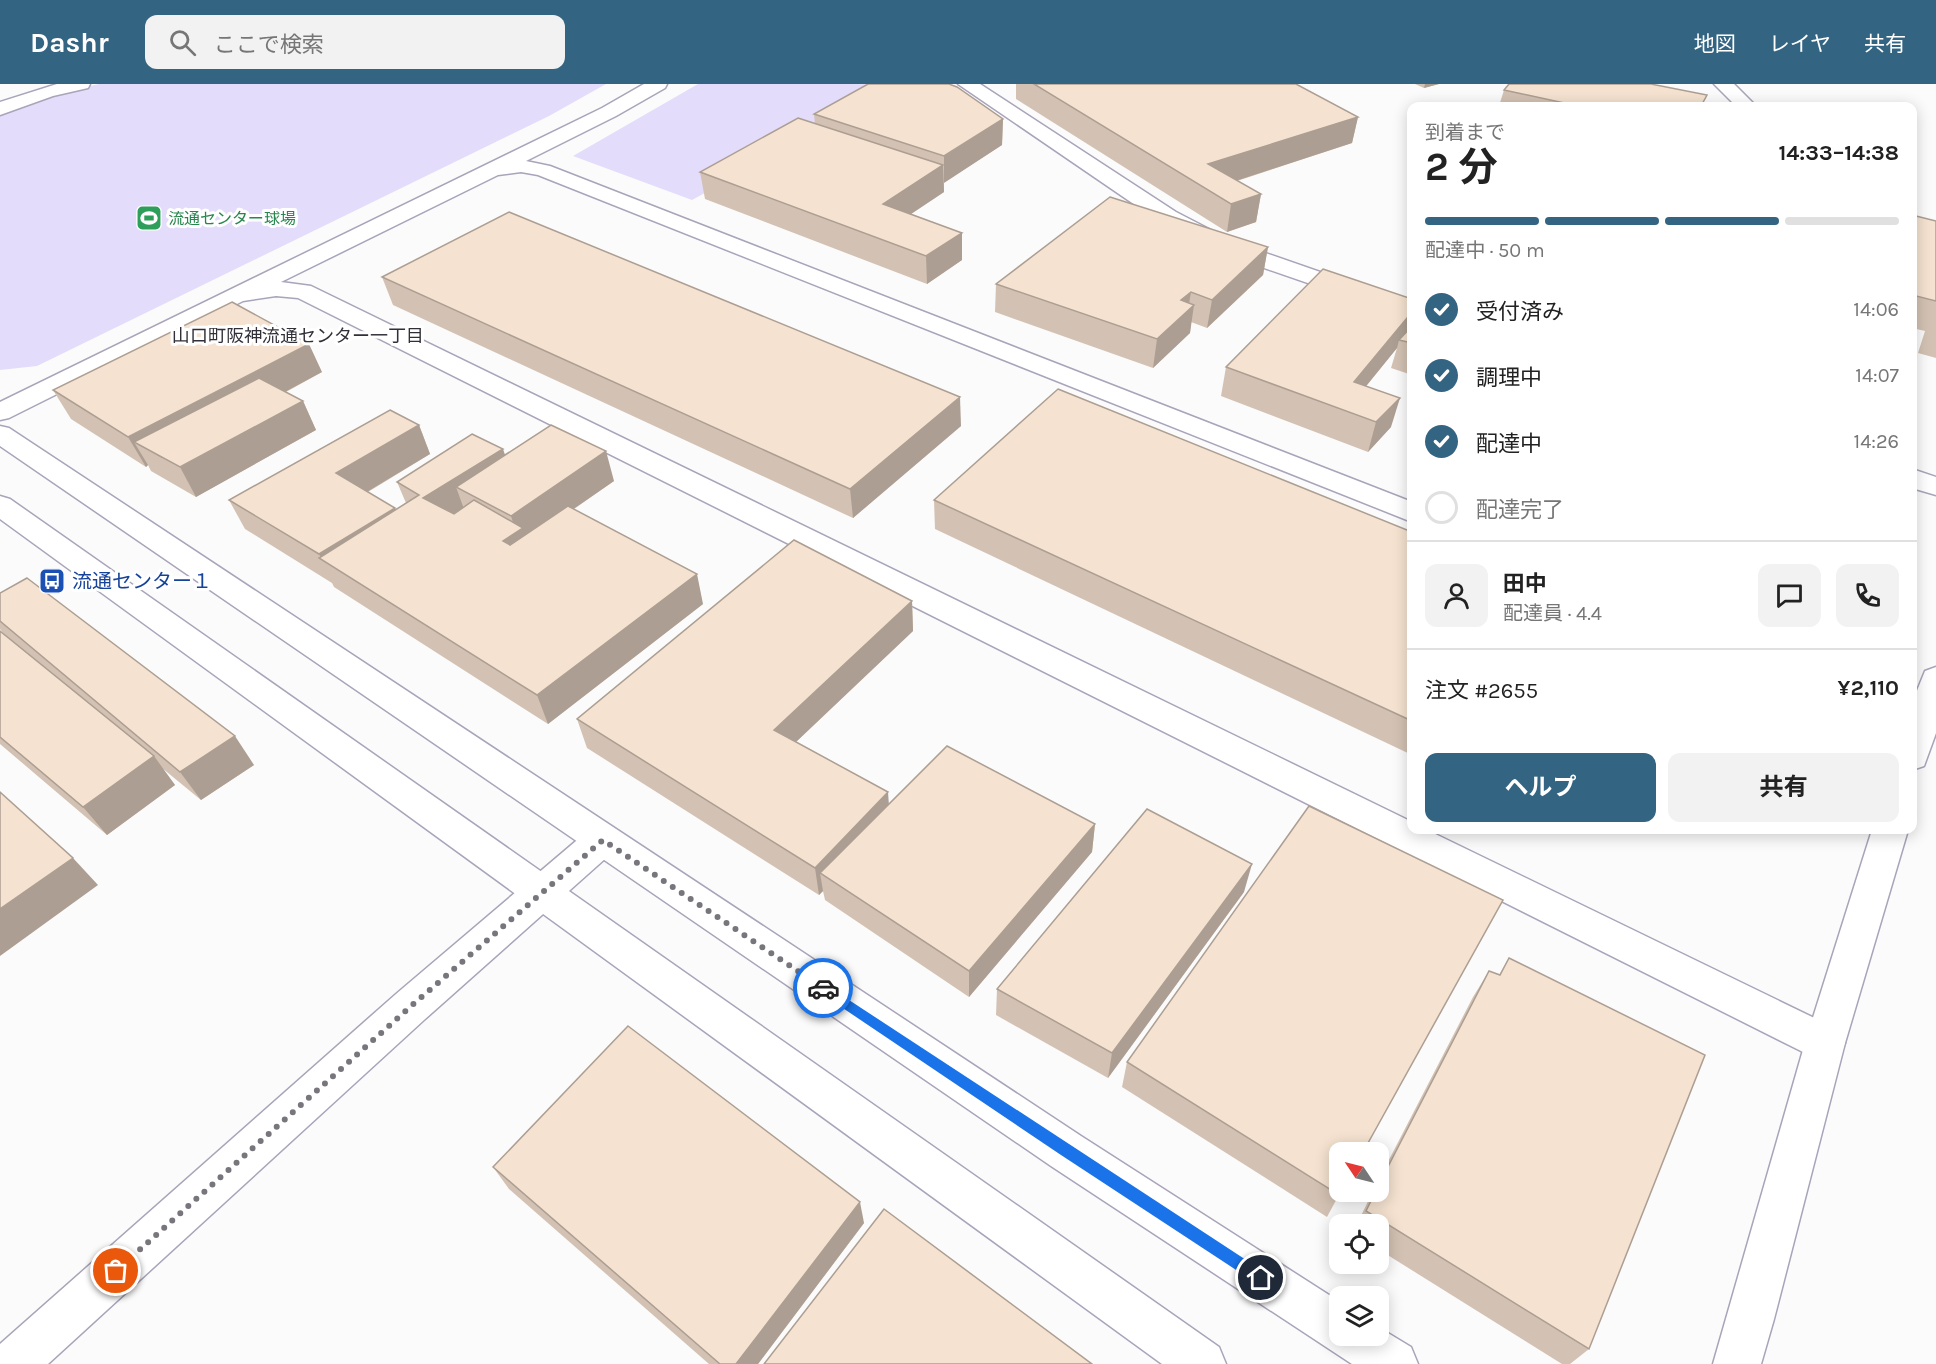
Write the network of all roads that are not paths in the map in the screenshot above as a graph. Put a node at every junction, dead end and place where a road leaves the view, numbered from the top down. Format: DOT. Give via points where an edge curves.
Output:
graph roads {
  1 [pos="81,84"];
  2 [pos="658,84"];
  3 [pos="967,84"];
  4 [pos="1723,84"];
  5 [pos="38,88"];
  6 [pos="1742,102"];
  7 [pos="0,109"];
  8 [pos="494,169"];
  9 [pos="239,295"];
  10 [pos="1407,310"];
  11 [pos="0,411"];
  12 [pos="0,434"];
  13 [pos="1917,480"];
  14 [pos="1936,486"];
  15 [pos="0,505"];
  16 [pos="1407,511"];
  17 [pos="1936,679"];
  18 [pos="1919,714"];
  19 [pos="1889,834"];
  20 [pos="603,840"];
  21 [pos="542,892"];
  22 [pos="1825,1043"];
  23 [pos="1329,1322"];
  24 [pos="1366,1346"];
  25 [pos="13,1364"];
  26 [pos="1202,1364"];
  27 [pos="1394,1364"];
  28 [pos="1737,1364"];
  1 -- 5 [label="street"];
  2 -- 8 [label="street"];
  3 -- 10 [label="street" via="1168,217 1226,247"];
  4 -- 6 [label="street"];
  5 -- 7 [label="street"];
  8 -- 9 [label="street"];
  8 -- 16 [label="street" via="521,166 543,170"];
  9 -- 11 [label="street"];
  9 -- 22 [label="street" via="276,289 303,291"];
  12 -- 20 [label="street"];
  13 -- 14 [label="street"];
  15 -- 21 [label="street"];
  17 -- 18 [label="street"];
  19 -- 22 [label="street"];
  20 -- 21 [label="street"];
  20 -- 23 [label="street" via="1066,1151"];
  21 -- 25 [label="street"];
  21 -- 26 [label="street"];
  22 -- 28 [label="street"];
  24 -- 27 [label="street"];
}
